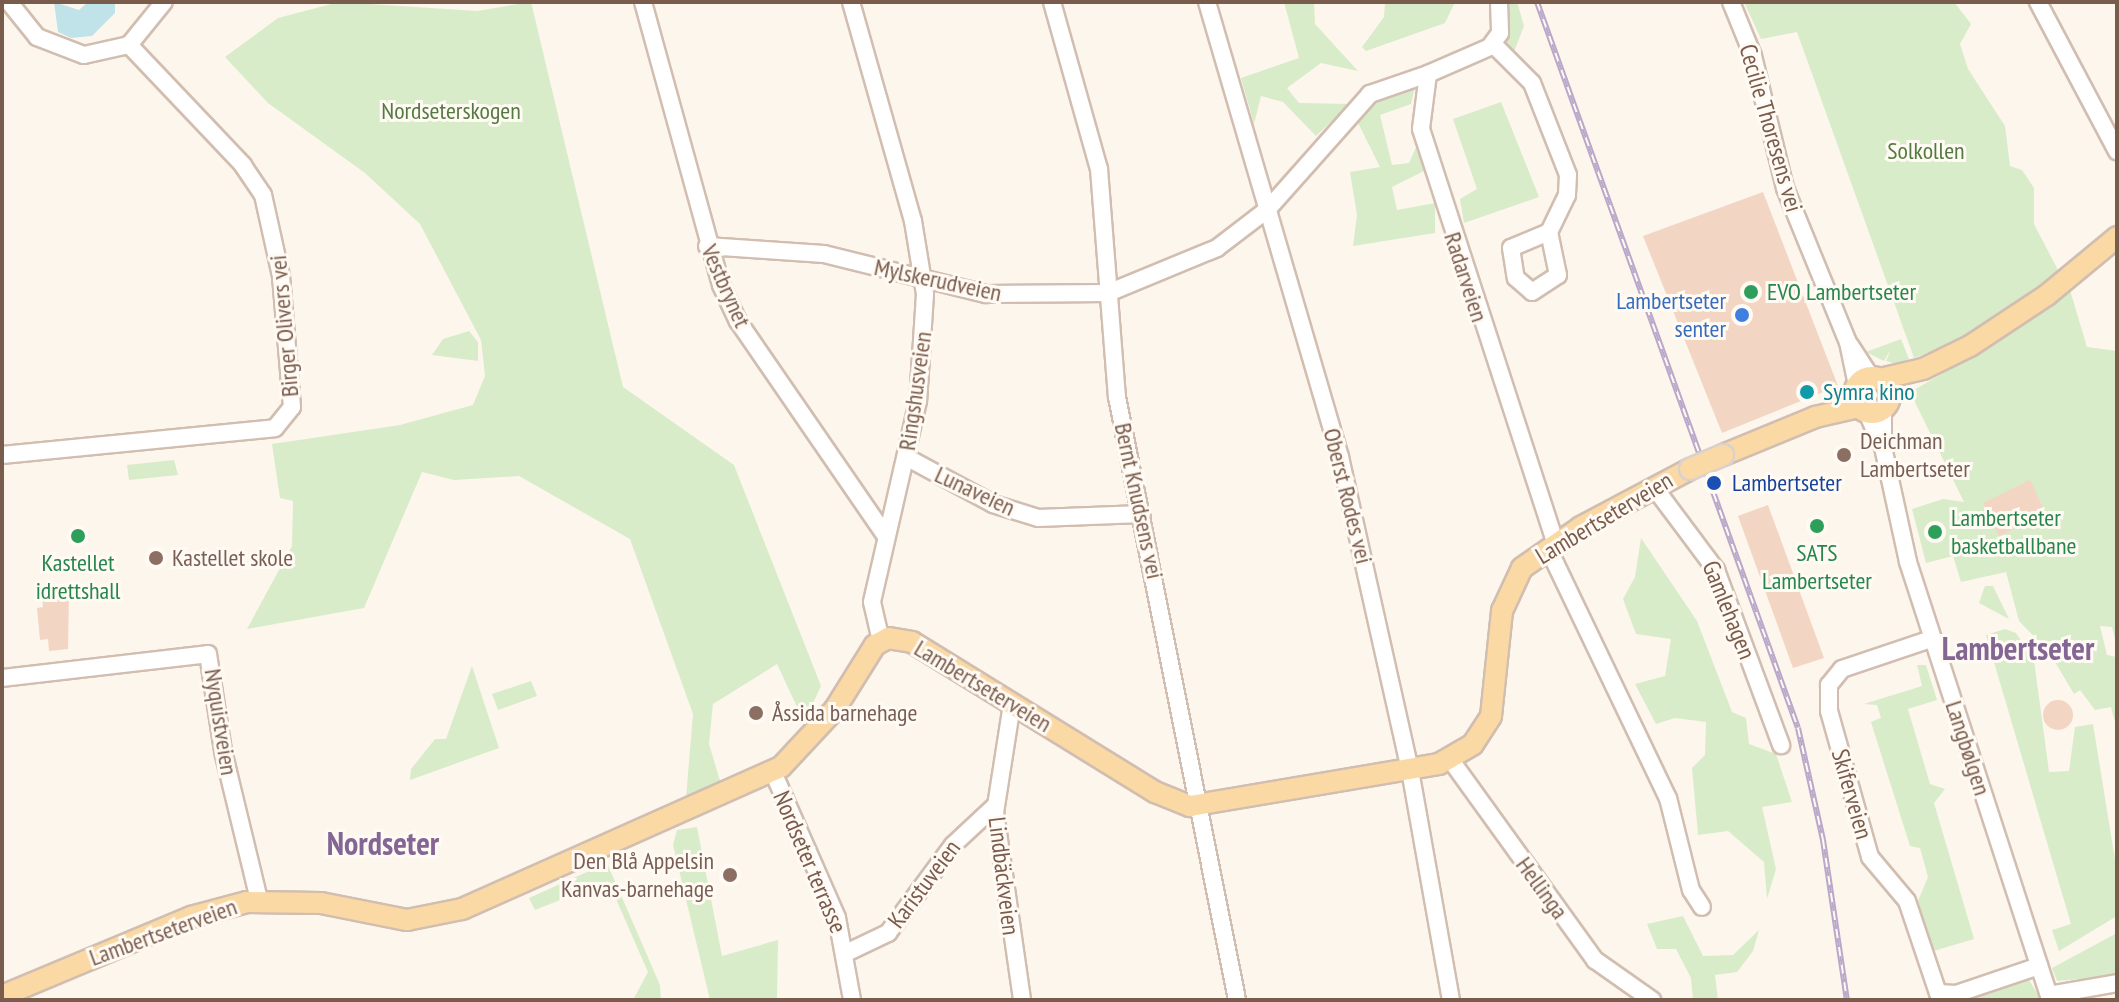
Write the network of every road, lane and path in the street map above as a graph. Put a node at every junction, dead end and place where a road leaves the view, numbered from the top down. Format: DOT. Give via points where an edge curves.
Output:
graph roads {
  1 [pos="9,2"];
  2 [pos="164,2"];
  3 [pos="643,2"];
  4 [pos="851,2"];
  5 [pos="1052,2"];
  6 [pos="1207,2"];
  7 [pos="1499,2"];
  8 [pos="1731,2"];
  9 [pos="2038,2"];
  10 [pos="1493,44"];
  11 [pos="129,45"];
  12 [pos="1428,74"];
  13 [pos="2117,151"];
  14 [pos="1268,209"];
  15 [pos="1549,232"];
  16 [pos="2117,237"];
  17 [pos="707,246"];
  18 [pos="924,280"];
  19 [pos="1108,293"];
  20 [pos="1870,395"];
  21 [pos="2,455"];
  22 [pos="906,457"];
  23 [pos="1654,487"];
  24 [pos="1142,514"];
  25 [pos="885,535"];
  26 [pos="1552,546"];
  27 [pos="1931,639"];
  28 [pos="881,640"];
  29 [pos="2,678"];
  30 [pos="1012,704"];
  31 [pos="1781,745"];
  32 [pos="1450,759"];
  33 [pos="1410,770"];
  34 [pos="773,772"];
  35 [pos="995,806"];
  36 [pos="1202,806"];
  37 [pos="259,900"];
  38 [pos="1702,907"];
  39 [pos="846,953"];
  40 [pos="2039,966"];
  41 [pos="2117,983"];
  42 [pos="2,998"];
  43 [pos="2049,998"];
  44 [pos="852,1000"];
  45 [pos="1022,1000"];
  46 [pos="1237,1000"];
  47 [pos="1451,1000"];
  48 [pos="1652,1000"];
  1 -- 11 [label="street" via="29,31 60,51 84,55"];
  2 -- 11 [label="street"];
  3 -- 17 [label="street, Vestbrynet"];
  4 -- 18 [label="street, Ringshusveien" via="913,221"];
  5 -- 19 [label="street, Bernt Knudsens vei" via="1099,169"];
  6 -- 14 [label="street, Oberst Rodes vei"];
  7 -- 10 [label="street" via="1502,24"];
  8 -- 20 [label="street, Cecilie Thoresens vei" via="1753,56 1785,188"];
  9 -- 13 [label="street"];
  10 -- 12 [label="street"];
  10 -- 15 [label="street" via="1532,83 1568,175 1567,195"];
  11 -- 21 [label="street, Birger Olivers vei" via="243,165 263,195 281,276 292,407 275,428"];
  12 -- 14 [label="street, Mylskerudveien" via="1370,94"];
  12 -- 26 [label="street, Radarveien" via="1421,111 1428,158"];
  14 -- 19 [label="street, Mylskerudveien" via="1193,262"];
  14 -- 33 [label="street, Oberst Rodes vei" via="1336,442"];
  16 -- 20 [label="main road, Lambertseterveien" via="2010,322"];
  17 -- 18 [label="street, Mylskerudveien" via="824,254"];
  17 -- 25 [label="street, Vestbrynet" via="738,321"];
  18 -- 19 [label="street, Mylskerudveien" via="1002,295"];
  18 -- 22 [label="street, Ringshusveien" via="922,375"];
  19 -- 24 [label="street, Bernt Knudsens vei" via="1111,359"];
  20 -- 23 [label="main road, Lambertseterveien, bridge"];
  20 -- 27 [label="street, Langbølgen"];
  22 -- 24 [label="street, Lunaveien" via="993,504 1038,518"];
  22 -- 25 [label="street, Ringshusveien"];
  23 -- 26 [label="main road, Lambertseterveien"];
  23 -- 31 [label="street, Gamlehagen" via="1716,570"];
  24 -- 36 [label="street, Bernt Knudsens vei"];
  25 -- 28 [label="street, Ringshusveien" via="872,602"];
  26 -- 32 [label="main road, Lambertseterveien" via="1522,568 1507,593 1488,722 1473,744"];
  26 -- 38 [label="street, Radarveien" via="1668,798 1691,890"];
  27 -- 40 [label="street, Langbølgen"];
  27 -- 40 [label="street, Skiferveien" via="1842,669 1827,698 1870,857 1907,901 1932,985 1944,994"];
  28 -- 30 [label="main road, Lambertseterveien" via="912,642"];
  28 -- 34 [label="main road, Lambertseterveien" via="819,730"];
  29 -- 37 [label="street, Nyquistveien" via="208,654 223,751"];
  30 -- 35 [label="street, Lindbäckveien"];
  30 -- 36 [label="main road, Lambertseterveien" via="1162,796"];
  32 -- 33 [label="main road, Lambertseterveien"];
  32 -- 48 [label="street, Hellinga" via="1595,960"];
  33 -- 36 [label="main road, Lambertseterveien"];
  33 -- 47 [label="street, Oberst Rodes vei"];
  34 -- 37 [label="main road, Lambertseterveien" via="448,915 407,920 321,903"];
  34 -- 39 [label="street, Nordseter terrasse"];
  35 -- 39 [label="street, Karistuveien" via="968,827 888,933"];
  35 -- 45 [label="street, Lindbäckveien"];
  36 -- 46 [label="street, Bernt Knudsens vei"];
  37 -- 42 [label="main road, Lambertseterveien" via="191,917"];
  39 -- 44 [label="street, Nordseter terrasse"];
  40 -- 43 [label="street, Langbølgen"];
  41 -- 43 [label="street"];
}
